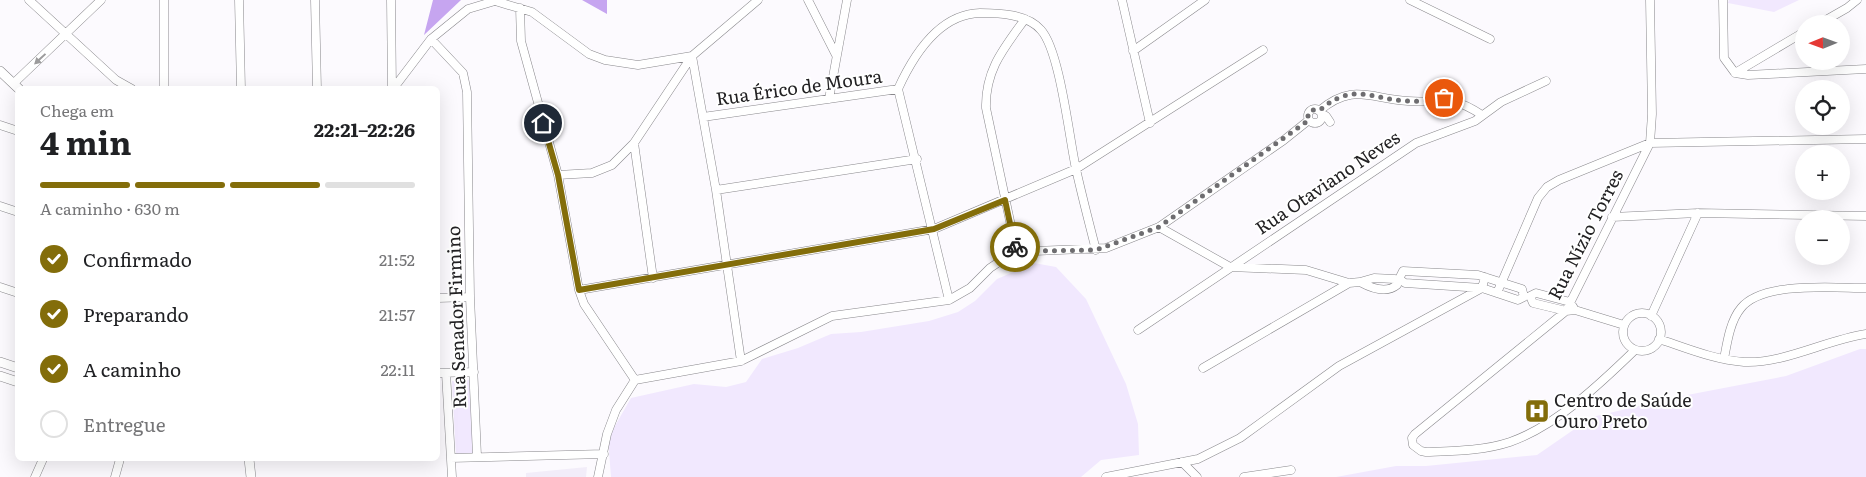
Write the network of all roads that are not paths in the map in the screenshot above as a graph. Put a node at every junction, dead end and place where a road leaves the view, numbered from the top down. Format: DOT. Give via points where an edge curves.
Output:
graph roads {
  1 [pos="29,0"];
  2 [pos="101,0"];
  3 [pos="164,0"];
  4 [pos="239,0"];
  5 [pos="315,0"];
  6 [pos="391,0"];
  7 [pos="758,0"];
  8 [pos="808,0"];
  9 [pos="847,0"];
  10 [pos="1122,0"];
  11 [pos="1410,0"];
  12 [pos="1650,0"];
  13 [pos="1723,0"];
  14 [pos="1857,0"];
  15 [pos="1202,1"];
  16 [pos="520,8"];
  17 [pos="1835,15"];
  18 [pos="1024,19"];
  19 [pos="66,35"];
  20 [pos="1795,37"];
  21 [pos="1490,39"];
  22 [pos="431,40"];
  23 [pos="1263,50"];
  24 [pos="1133,51"];
  25 [pos="836,55"];
  26 [pos="692,56"];
  27 [pos="1866,69"];
  28 [pos="0,71"];
  29 [pos="1734,73"];
  30 [pos="1546,81"];
  31 [pos="16,86"];
  32 [pos="127,86"];
  33 [pos="164,86"];
  34 [pos="241,86"];
  35 [pos="316,86"];
  36 [pos="393,86"];
  37 [pos="395,86"];
  38 [pos="898,89"];
  39 [pos="829,99"];
  40 [pos="1321,112"];
  41 [pos="1482,115"];
  42 [pos="704,117"];
  43 [pos="1330,122"];
  44 [pos="1150,123"];
  45 [pos="0,125"];
  46 [pos="15,130"];
  47 [pos="1866,139"];
  48 [pos="634,143"];
  49 [pos="1650,143"];
  50 [pos="917,160"];
  51 [pos="1076,169"];
  52 [pos="558,175"];
  53 [pos="716,190"];
  54 [pos="1005,200"];
  55 [pos="0,206"];
  56 [pos="15,211"];
  57 [pos="1698,213"];
  58 [pos="1866,216"];
  59 [pos="1612,218"];
  60 [pos="1159,227"];
  61 [pos="934,229"];
  62 [pos="1096,250"];
  63 [pos="1017,254"];
  64 [pos="727,264"];
  65 [pos="1230,267"];
  66 [pos="652,278"];
  67 [pos="1485,278"];
  68 [pos="1500,281"];
  69 [pos="1360,282"];
  70 [pos="1349,283"];
  71 [pos="0,287"];
  72 [pos="1482,288"];
  73 [pos="1866,288"];
  74 [pos="579,290"];
  75 [pos="15,292"];
  76 [pos="1497,293"];
  77 [pos="470,297"];
  78 [pos="440,298"];
  79 [pos="949,300"];
  80 [pos="1570,302"];
  81 [pos="1575,310"];
  82 [pos="1566,311"];
  83 [pos="1651,316"];
  84 [pos="1624,325"];
  85 [pos="1138,330"];
  86 [pos="1866,333"];
  87 [pos="1659,339"];
  88 [pos="1635,350"];
  89 [pos="1724,359"];
  90 [pos="741,361"];
  91 [pos="0,362"];
  92 [pos="15,367"];
  93 [pos="1203,368"];
  94 [pos="474,372"];
  95 [pos="440,373"];
  96 [pos="446,373"];
  97 [pos="0,376"];
  98 [pos="635,380"];
  99 [pos="15,381"];
  100 [pos="604,454"];
  101 [pos="477,456"];
  102 [pos="451,458"];
  103 [pos="41,461"];
  104 [pos="119,461"];
  105 [pos="248,461"];
  106 [pos="1182,462"];
  107 [pos="1291,470"];
  108 [pos="1109,476"];
  109 [pos="35,477"];
  110 [pos="115,477"];
  111 [pos="249,477"];
  112 [pos="452,477"];
  113 [pos="598,477"];
  114 [pos="1197,477"];
  115 [pos="1244,477"];
  1 -- 19 [label="street"];
  2 -- 19 [label="street"];
  3 -- 33 [label="street"];
  4 -- 34 [label="street"];
  5 -- 35 [label="street"];
  6 -- 36 [label="street"];
  7 -- 26 [label="street"];
  8 -- 25 [label="street"];
  9 -- 25 [label="street"];
  10 -- 24 [label="street"];
  11 -- 21 [label="street"];
  12 -- 49 [label="street, Rua Nízio Torres"];
  13 -- 29 [label="street" via="1724,58"];
  14 -- 17 [label="street"];
  15 -- 24 [label="street"];
  16 -- 22 [label="street" via="495,1 468,9"];
  16 -- 26 [label="street" via="532,12 589,54 605,60 638,64"];
  16 -- 52 [label="street" via="520,41"];
  18 -- 38 [label="street" via="975,13 953,20 918,53"];
  18 -- 51 [label="street" via="1040,29 1050,46"];
  18 -- 54 [label="street" via="991,69 987,85 986,108"];
  19 -- 31 [label="street, one-way"];
  19 -- 32 [label="street"];
  20 -- 29 [label="street"];
  22 -- 37 [label="street"];
  22 -- 77 [label="street, Rua Senador Firmino" via="462,73 467,92"];
  23 -- 44 [label="street"];
  24 -- 44 [label="street"];
  25 -- 39 [label="street"];
  26 -- 42 [label="street"];
  26 -- 48 [label="street"];
  27 -- 29 [label="street"];
  28 -- 31 [label="main road"];
  30 -- 41 [label="street, Rua Otaviano Neves" via="1501,102"];
  38 -- 39 [label="street, Rua Érico de Moura"];
  38 -- 50 [label="street"];
  39 -- 42 [label="street, Rua Érico de Moura"];
  40 -- 41 [label="street" via="1333,99 1358,93 1408,101 1444,98 1463,103"];
  40 -- 43 [label="street"];
  40 -- 60 [label="street" via="1319,122 1309,120"];
  41 -- 65 [label="street, Rua Otaviano Neves" via="1475,121 1416,143"];
  42 -- 53 [label="street"];
  44 -- 51 [label="street"];
  45 -- 46 [label="street"];
  47 -- 49 [label="street"];
  48 -- 52 [label="street" via="612,165 592,173"];
  48 -- 66 [label="street"];
  49 -- 59 [label="street, Rua Nízio Torres"];
  49 -- 68 [label="street" via="1546,186"];
  50 -- 53 [label="street"];
  50 -- 61 [label="street"];
  51 -- 54 [label="street"];
  51 -- 62 [label="street"];
  52 -- 74 [label="street"];
  53 -- 64 [label="street"];
  54 -- 61 [label="street"];
  54 -- 63 [label="street"];
  55 -- 56 [label="street"];
  57 -- 58 [label="street"];
  57 -- 59 [label="street"];
  57 -- 83 [label="street"];
  59 -- 80 [label="street, Rua Nízio Torres"];
  60 -- 62 [label="street"];
  60 -- 65 [label="street"];
  61 -- 64 [label="street"];
  61 -- 79 [label="street"];
  62 -- 63 [label="street"];
  63 -- 79 [label="street" via="990,268 970,288"];
  64 -- 66 [label="street"];
  64 -- 90 [label="street"];
  65 -- 70 [label="street" via="1306,270"];
  65 -- 85 [label="street, Rua Otaviano Neves"];
  66 -- 74 [label="street"];
  67 -- 68 [label="street"];
  67 -- 72 [label="street"];
  67 -- 72 [label="street" via="1406,270 1399,276 1405,283"];
  68 -- 76 [label="street"];
  68 -- 76 [label="street" via="1522,289 1524,297 1518,300"];
  69 -- 70 [label="street"];
  70 -- 93 [label="street"];
  71 -- 75 [label="street"];
  72 -- 76 [label="street"];
  72 -- 106 [label="street" via="1339,366 1240,438 1211,454"];
  73 -- 89 [label="street" via="1826,287 1757,295 1739,310"];
  74 -- 98 [label="street" via="584,304"];
  77 -- 78 [label="street"];
  77 -- 94 [label="street, Rua Senador Firmino"];
  79 -- 90 [label="street" via="832,316"];
  80 -- 81 [label="street"];
  80 -- 82 [label="street, Rua Nízio Torres"];
  80 -- 82 [label="street" via="1533,292 1530,296 1533,303"];
  81 -- 82 [label="street"];
  81 -- 84 [label="street"];
  82 -- 88 [label="street, Rua Nízio Torres" via="1415,434 1413,445 1426,452 1480,449 1511,441 1565,411"];
  83 -- 84 [label="street" via="1632,316"];
  83 -- 87 [label="street" via="1659,326"];
  84 -- 88 [label="street" via="1624,337"];
  86 -- 89 [label="street" via="1776,358 1745,362"];
  87 -- 88 [label="street" via="1649,349"];
  87 -- 89 [label="street"];
  90 -- 98 [label="street"];
  91 -- 92 [label="main road"];
  94 -- 96 [label="street"];
  94 -- 101 [label="street, Rua Senador Firmino"];
  95 -- 96 [label="street"];
  96 -- 102 [label="street"];
  97 -- 99 [label="main road"];
  98 -- 100 [label="street" via="616,410"];
  100 -- 101 [label="street"];
  100 -- 113 [label="street"];
  101 -- 102 [label="street"];
  102 -- 112 [label="street"];
  103 -- 109 [label="street"];
  104 -- 110 [label="street"];
  105 -- 111 [label="main road"];
  106 -- 108 [label="street"];
  106 -- 114 [label="street"];
  107 -- 115 [label="street"];
}
